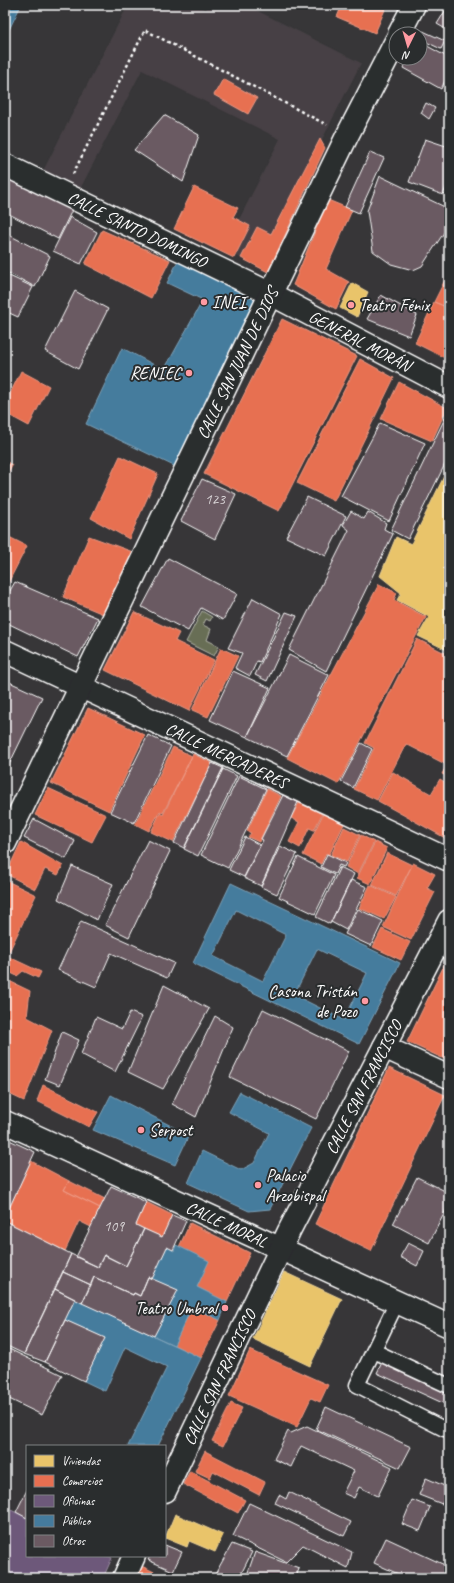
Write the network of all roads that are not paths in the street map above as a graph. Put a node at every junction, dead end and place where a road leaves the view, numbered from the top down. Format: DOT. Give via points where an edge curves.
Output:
graph roads {
  1 [pos="414,5"];
  2 [pos="403,26"];
  3 [pos="388,56"];
  4 [pos="5,165"];
  5 [pos="270,294"];
  6 [pos="449,387"];
  7 [pos="5,651"];
  8 [pos="80,686"];
  9 [pos="5,843"];
  10 [pos="449,860"];
  11 [pos="449,921"];
  12 [pos="384,1047"];
  13 [pos="449,1077"];
  14 [pos="5,1122"];
  15 [pos="280,1249"];
  16 [pos="397,1302"];
  17 [pos="448,1323"];
  18 [pos="374,1351"];
  19 [pos="449,1386"];
  20 [pos="449,1424"];
  21 [pos="166,1489"];
  22 [pos="134,1557"];
  23 [pos="124,1578"];
  1 -- 2 [label="street"];
  3 -- 5 [label="street, CALLE SAN JUAN DE DIOS"];
  4 -- 5 [label="street, CALLE SANTO DOMINGO"];
  5 -- 6 [label="street, GENERAL MORÁN"];
  5 -- 8 [label="street, CALLE SAN JUAN DE DIOS"];
  7 -- 8 [label="street, CALLE MERCADERES"];
  8 -- 9 [label="street, CALLE SAN JUAN DE DIOS"];
  8 -- 10 [label="street, CALLE MERCADERES"];
  11 -- 12 [label="street, CALLE SAN FRANCISCO"];
  12 -- 13 [label="street"];
  12 -- 15 [label="street, CALLE SAN FRANCISCO"];
  14 -- 15 [label="street, CALLE MORAL"];
  15 -- 16 [label="street, CALLE MORAL"];
  15 -- 21 [label="street, CALLE SAN FRANCISCO"];
  16 -- 17 [label="street, CALLE MORAL"];
  16 -- 18 [label="lane"];
  18 -- 19 [label="lane"];
  18 -- 20 [label="lane" via="358,1386 444,1429"];
  22 -- 23 [label="street"];
}
